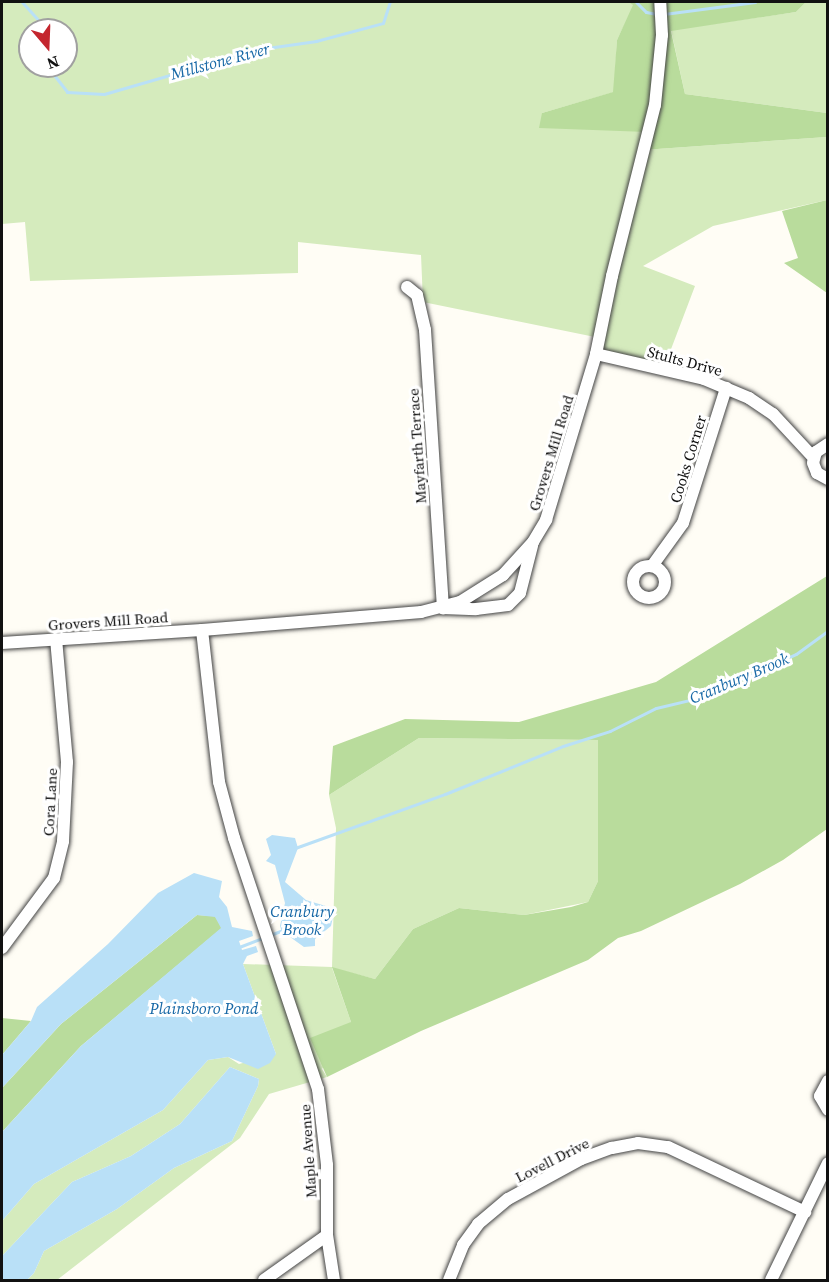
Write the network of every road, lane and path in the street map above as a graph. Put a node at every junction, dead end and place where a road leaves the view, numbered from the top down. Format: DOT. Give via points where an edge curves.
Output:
graph roads {
  1 [pos="660,2"];
  2 [pos="407,287"];
  3 [pos="596,354"];
  4 [pos="726,388"];
  5 [pos="828,444"];
  6 [pos="813,457"];
  7 [pos="828,479"];
  8 [pos="533,542"];
  9 [pos="652,566"];
  10 [pos="443,608"];
  11 [pos="202,630"];
  12 [pos="56,639"];
  13 [pos="2,643"];
  14 [pos="2,948"];
  15 [pos="828,1081"];
  16 [pos="828,1110"];
  17 [pos="828,1163"];
  18 [pos="805,1212"];
  19 [pos="327,1235"];
  20 [pos="264,1281"];
  21 [pos="334,1281"];
  22 [pos="449,1281"];
  23 [pos="771,1281"];
  1 -- 3 [label="street, Grovers Mill Road" via="662,34 655,105"];
  2 -- 10 [label="street, Mayfarth Terrace" via="417,295 425,330"];
  3 -- 4 [label="street, Stults Drive" via="704,379"];
  3 -- 8 [label="street, Grovers Mill Road" via="554,501"];
  4 -- 6 [label="street, Stults Drive" via="773,414"];
  4 -- 9 [label="street, Cooks Corner" via="688,512"];
  5 -- 6 [label="street"];
  6 -- 7 [label="street, Stults Drive" via="814,469"];
  8 -- 10 [label="street, Grovers Mill Road" via="503,575 483,590"];
  8 -- 10 [label="street" via="515,600 508,605 476,609"];
  10 -- 11 [label="street, Grovers Mill Road"];
  11 -- 12 [label="street, Grovers Mill Road"];
  11 -- 19 [label="street, Maple Avenue" via="219,782 320,1098 327,1165"];
  12 -- 13 [label="street, Grovers Mill Road"];
  12 -- 14 [label="street, Cora Lane" via="67,762 63,841 54,878"];
  15 -- 16 [label="street" via="820,1096"];
  17 -- 18 [label="street"];
  18 -- 22 [label="street, Lovell Drive" via="668,1147 638,1143 612,1148 581,1159 508,1199 478,1224 463,1245"];
  18 -- 23 [label="street"];
  19 -- 20 [label="street"];
  19 -- 21 [label="street, Maple Avenue"];
}
